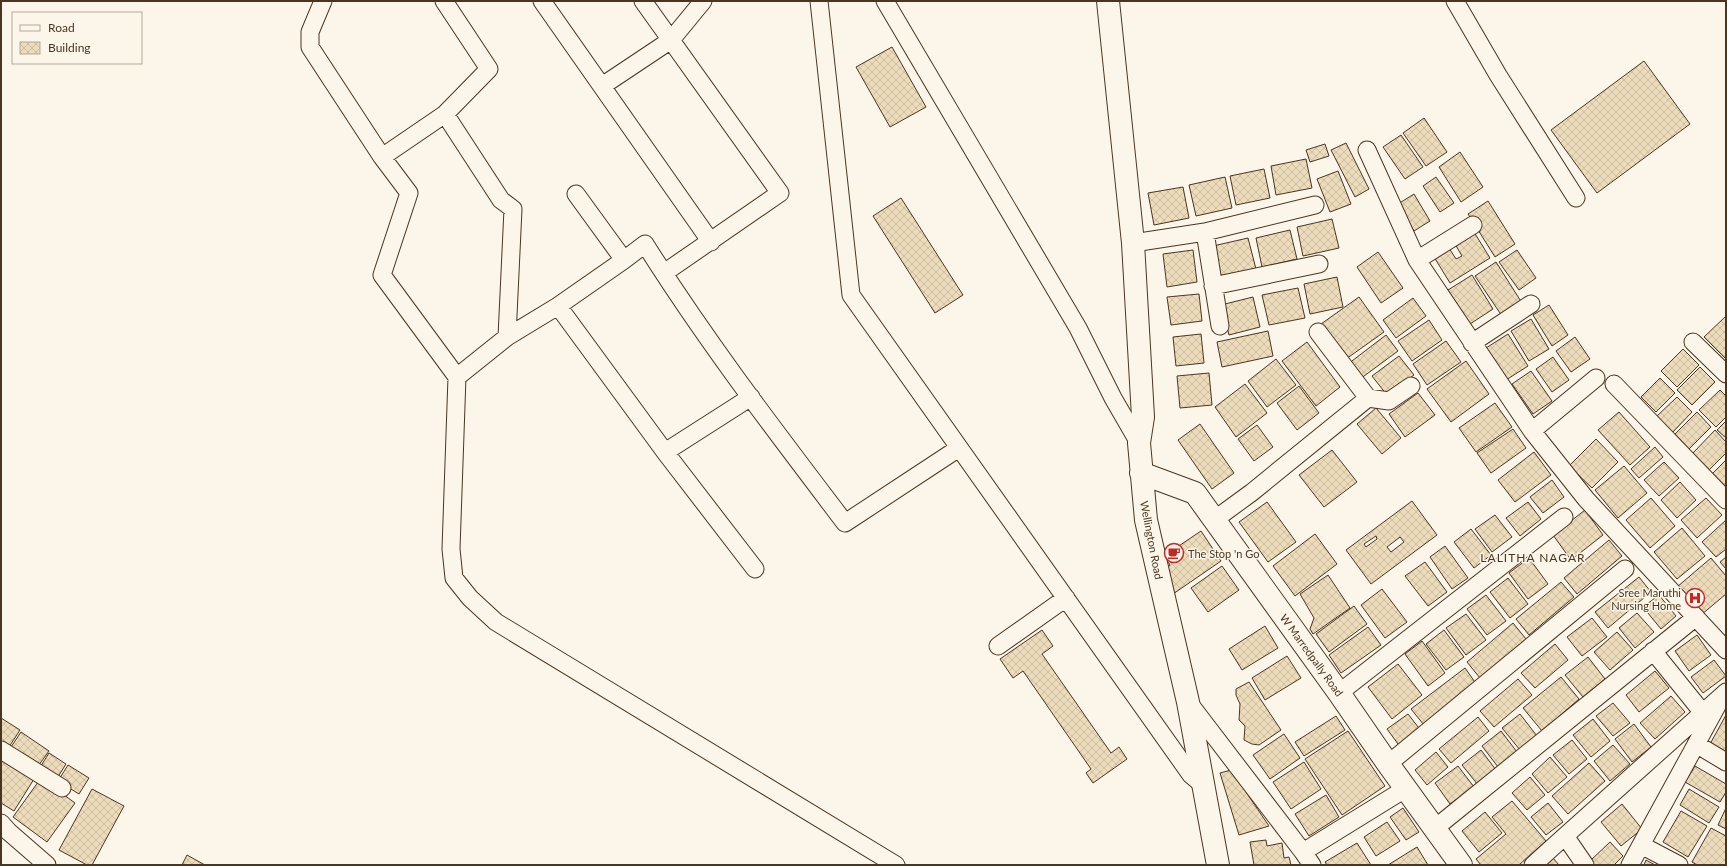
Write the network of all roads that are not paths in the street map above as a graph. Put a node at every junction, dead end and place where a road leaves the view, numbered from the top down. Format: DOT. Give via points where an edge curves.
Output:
graph roads {
  1 [pos="323,1"];
  2 [pos="444,1"];
  3 [pos="542,1"];
  4 [pos="643,1"];
  5 [pos="703,1"];
  6 [pos="819,1"];
  7 [pos="885,1"];
  8 [pos="1108,1"];
  9 [pos="1455,1"];
  10 [pos="671,40"];
  11 [pos="602,86"];
  12 [pos="445,114"];
  13 [pos="1367,150"];
  14 [pos="382,157"];
  15 [pos="576,194"];
  16 [pos="1576,198"];
  17 [pos="1315,205"];
  18 [pos="1473,225"];
  19 [pos="1205,232"];
  20 [pos="711,242"];
  21 [pos="1133,243"];
  22 [pos="624,260"];
  23 [pos="1417,260"];
  24 [pos="1320,264"];
  25 [pos="664,273"];
  26 [pos="1213,286"];
  27 [pos="1531,304"];
  28 [pos="558,306"];
  29 [pos="1220,326"];
  30 [pos="1318,332"];
  31 [pos="507,337"];
  32 [pos="1693,342"];
  33 [pos="1472,343"];
  34 [pos="1726,374"];
  35 [pos="457,377"];
  36 [pos="1596,378"];
  37 [pos="1614,384"];
  38 [pos="1411,386"];
  39 [pos="750,397"];
  40 [pos="1368,398"];
  41 [pos="1532,431"];
  42 [pos="1138,443"];
  43 [pos="959,448"];
  44 [pos="665,452"];
  45 [pos="1141,473"];
  46 [pos="1726,500"];
  47 [pos="1564,517"];
  48 [pos="1214,520"];
  49 [pos="1625,568"];
  50 [pos="755,569"];
  51 [pos="1066,598"];
  52 [pos="1696,616"];
  53 [pos="998,646"];
  54 [pos="1653,650"];
  55 [pos="1726,650"];
  56 [pos="1339,693"];
  57 [pos="1724,694"];
  58 [pos="1188,702"];
  59 [pos="1703,713"];
  60 [pos="1696,744"];
  61 [pos="1,750"];
  62 [pos="1726,762"];
  63 [pos="1388,764"];
  64 [pos="1203,785"];
  65 [pos="62,788"];
  66 [pos="1405,789"];
  67 [pos="1434,829"];
  68 [pos="4,834"];
  69 [pos="1565,836"];
  70 [pos="1641,845"];
  71 [pos="1307,858"];
  72 [pos="47,865"];
  73 [pos="896,865"];
  74 [pos="1218,865"];
  75 [pos="1461,865"];
  76 [pos="1533,865"];
  77 [pos="1585,865"];
  78 [pos="1630,865"];
  79 [pos="1679,865"];
  1 -- 14 [label="street" via="310,32 310,47"];
  2 -- 12 [label="street" via="489,69"];
  3 -- 11 [label="street"];
  4 -- 10 [label="street"];
  5 -- 10 [label="street"];
  6 -- 43 [label="street" via="851,295"];
  7 -- 42 [label="street" via="1078,328"];
  8 -- 21 [label="main road, Wellington Road"];
  9 -- 16 [label="street" via="1498,75"];
  10 -- 11 [label="street"];
  10 -- 20 [label="street" via="780,193"];
  11 -- 20 [label="street"];
  12 -- 14 [label="street"];
  12 -- 31 [label="street" via="501,200 514,209"];
  13 -- 23 [label="street"];
  14 -- 35 [label="street" via="409,193 382,275"];
  15 -- 22 [label="street"];
  17 -- 19 [label="street"];
  18 -- 23 [label="street"];
  19 -- 21 [label="street"];
  19 -- 26 [label="street"];
  20 -- 25 [label="street"];
  21 -- 42 [label="main road, Wellington Road" via="1143,417"];
  22 -- 25 [label="street" via="645,244"];
  22 -- 28 [label="street"];
  23 -- 33 [label="street"];
  24 -- 26 [label="street"];
  25 -- 39 [label="street"];
  26 -- 29 [label="street"];
  27 -- 33 [label="street"];
  28 -- 31 [label="street"];
  28 -- 44 [label="street"];
  30 -- 40 [label="street"];
  31 -- 35 [label="street"];
  32 -- 34 [label="street"];
  33 -- 41 [label="street"];
  35 -- 73 [label="street" via="451,549 454,578 470,598 496,622"];
  36 -- 41 [label="street"];
  37 -- 46 [label="street"];
  38 -- 40 [label="street" via="1389,401"];
  39 -- 43 [label="street" via="845,523"];
  39 -- 44 [label="street"];
  40 -- 48 [label="street"];
  41 -- 52 [label="street" via="1586,499"];
  42 -- 45 [label="main road, Wellington Road"];
  43 -- 51 [label="street"];
  44 -- 50 [label="street"];
  45 -- 48 [label="main road, W Marredpally Road" via="1195,493"];
  45 -- 58 [label="main road, Wellington Road" via="1146,520"];
  47 -- 56 [label="street"];
  48 -- 56 [label="main road, W Marredpally Road"];
  49 -- 63 [label="street"];
  51 -- 53 [label="street"];
  51 -- 64 [label="street" via="1191,775"];
  52 -- 54 [label="street"];
  52 -- 55 [label="street"];
  54 -- 59 [label="street"];
  54 -- 67 [label="street"];
  56 -- 63 [label="main road, W Marredpally Road"];
  57 -- 59 [label="street"];
  57 -- 60 [label="street"];
  58 -- 64 [label="main road, Wellington Road"];
  58 -- 71 [label="street"];
  59 -- 69 [label="street"];
  60 -- 62 [label="street"];
  60 -- 70 [label="street"];
  61 -- 65 [label="street"];
  63 -- 66 [label="main road, W Marredpally Road"];
  64 -- 74 [label="main road, Wellington Road"];
  66 -- 67 [label="main road, W Marredpally Road"];
  66 -- 71 [label="street"];
  67 -- 75 [label="main road, W Marredpally Road"];
  68 -- 72 [label="street"];
  69 -- 76 [label="street"];
  69 -- 77 [label="street"];
  70 -- 78 [label="street"];
  70 -- 79 [label="street"];
}
